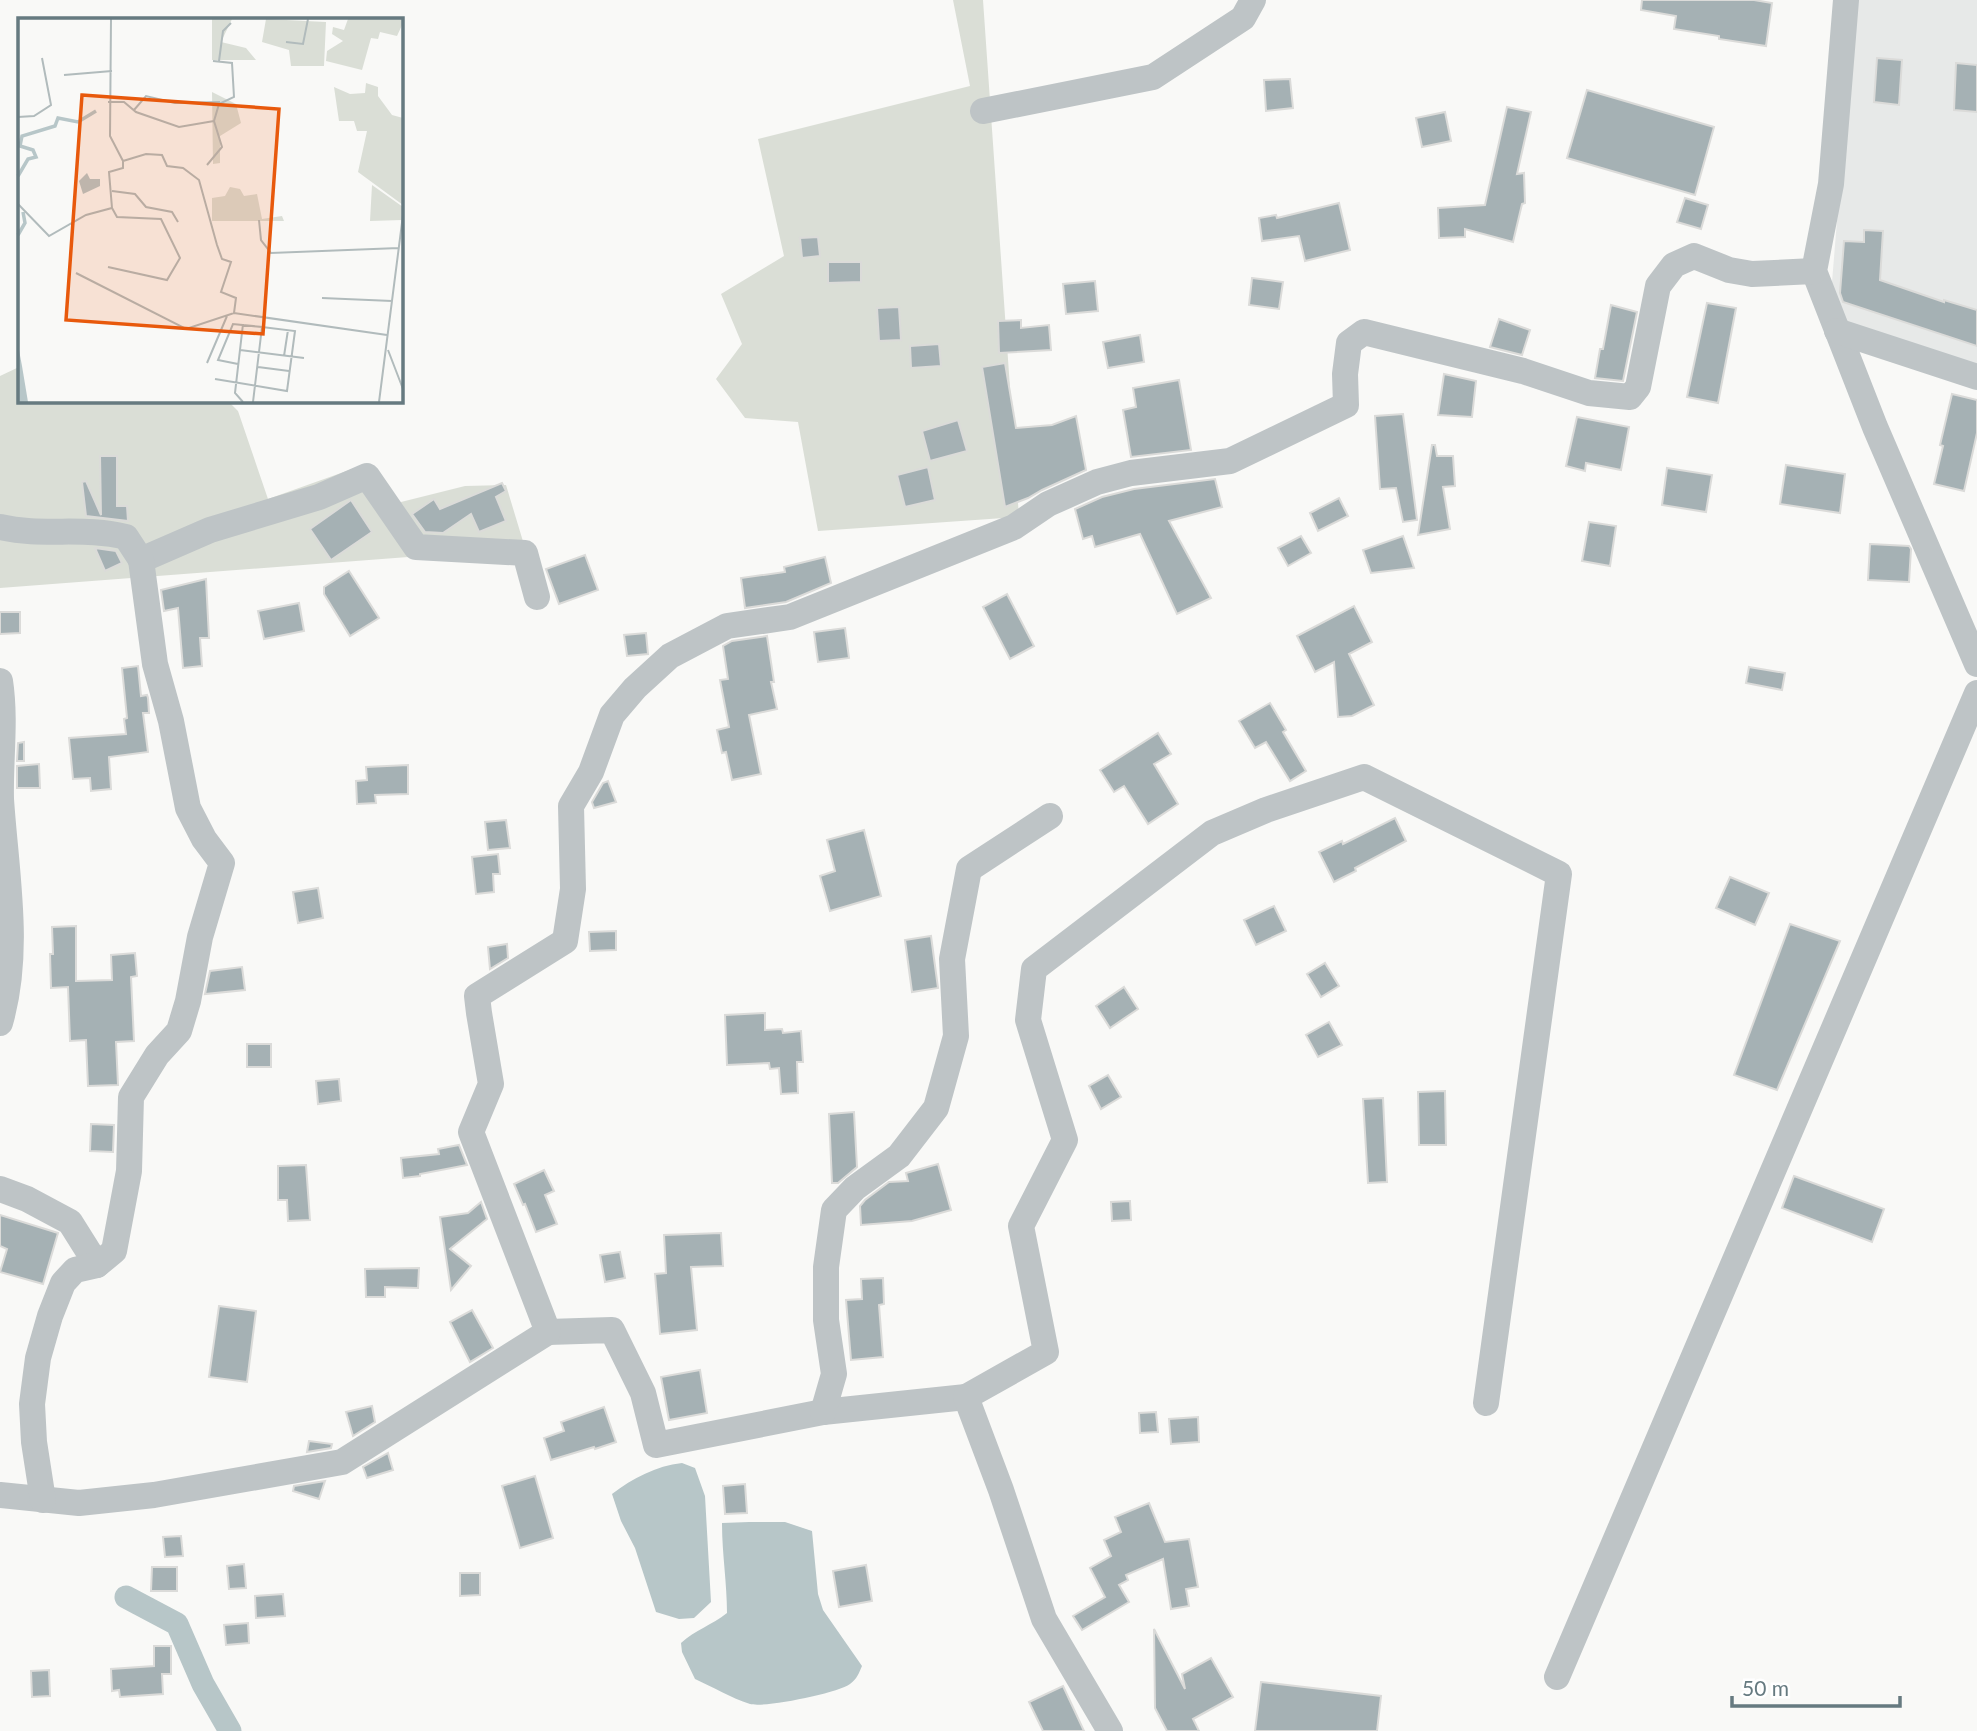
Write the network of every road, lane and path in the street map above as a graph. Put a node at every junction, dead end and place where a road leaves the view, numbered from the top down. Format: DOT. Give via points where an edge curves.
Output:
graph roads {
  1 [pos="1253,0"];
  2 [pos="1846,0"];
  3 [pos="983,111"];
  4 [pos="1814,271"];
  5 [pos="1837,331"];
  6 [pos="1977,377"];
  7 [pos="0,527"];
  8 [pos="141,559"];
  9 [pos="537,597"];
  10 [pos="1977,664"];
  11 [pos="0,681"];
  12 [pos="1977,692"];
  13 [pos="1051,816"];
  14 [pos="0,1023"];
  15 [pos="0,1189"];
  16 [pos="97,1265"];
  17 [pos="548,1332"];
  18 [pos="966,1397"];
  19 [pos="1486,1403"];
  20 [pos="823,1412"];
  21 [pos="0,1495"];
  22 [pos="43,1500"];
  23 [pos="1557,1676"];
  24 [pos="1110,1731"];
  1 -- 3 [label="street" via="1243,18 1153,77"];
  2 -- 4 [label="street" via="1831,184"];
  4 -- 5 [label="street"];
  4 -- 17 [label="street" via="1752,274 1694,256 1674,265 1658,286 1638,387 1630,397 1589,393 1523,371 1364,332 1349,343 1346,405 1230,461 1130,473 1097,482 1048,504 1014,527 790,617 727,626 670,656 612,715 591,772 572,806 573,889 565,941 477,996 491,1084 471,1132"];
  5 -- 6 [label="street"];
  5 -- 10 [label="street"];
  7 -- 8 [label="street" via="107,532 127,537"];
  8 -- 9 [label="street" via="367,476 416,547 525,553"];
  8 -- 16 [label="street" via="155,664 188,808 222,863 179,1031 157,1055 131,1097 129,1171 114,1251"];
  11 -- 14 [label="street" via="1,797 12,916 6,1001"];
  12 -- 23 [label="street"];
  13 -- 20 [label="street" via="969,869 951,958 956,1036 936,1108 899,1156 855,1188 834,1210 826,1267 826,1320 834,1374"];
  15 -- 16 [label="street" via="69,1222"];
  16 -- 22 [label="street" via="75,1270 63,1283 38,1358 34,1442"];
  17 -- 20 [label="street" via="612,1330 643,1393 656,1445"];
  17 -- 22 [label="street" via="342,1462 155,1495 79,1503"];
  18 -- 19 [label="street" via="1046,1352 1021,1226 1065,1140 1028,1020 1034,970 1212,833 1364,777 1559,874"];
  18 -- 20 [label="street"];
  18 -- 24 [label="street" via="1045,1619"];
  21 -- 22 [label="street"];
}
